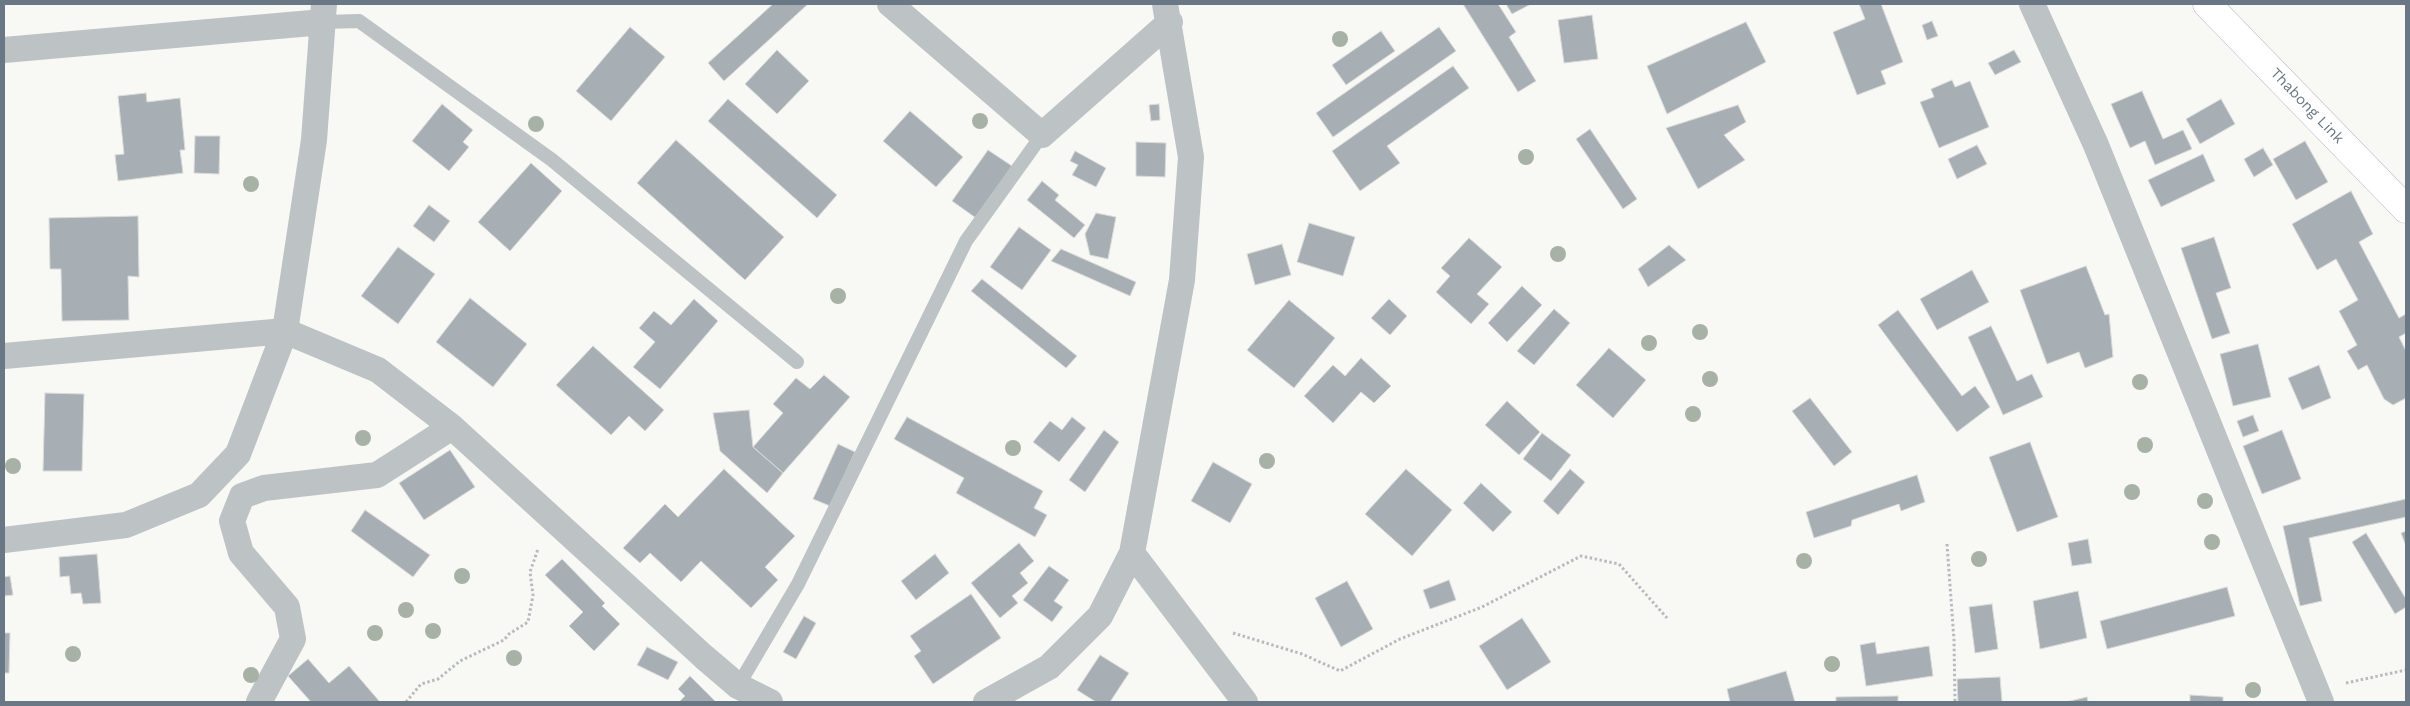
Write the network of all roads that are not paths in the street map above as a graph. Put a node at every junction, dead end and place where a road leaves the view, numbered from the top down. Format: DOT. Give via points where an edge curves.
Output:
graph roads {
  1 [pos="890,4"];
  2 [pos="2032,4"];
  3 [pos="2207,4"];
  4 [pos="323,13"];
  5 [pos="1167,13"];
  6 [pos="4,50"];
  7 [pos="1042,134"];
  8 [pos="2406,209"];
  9 [pos="285,331"];
  10 [pos="4,356"];
  11 [pos="797,362"];
  12 [pos="452,427"];
  13 [pos="4,540"];
  14 [pos="1132,553"];
  15 [pos="738,686"];
  16 [pos="2319,696"];
  17 [pos="260,702"];
  18 [pos="770,702"];
  19 [pos="986,702"];
  20 [pos="1245,702"];
  1 -- 7 [label="street"];
  2 -- 16 [label="street" via="2096,145"];
  3 -- 8 [label="main road, Thabong Link"];
  4 -- 6 [label="street"];
  4 -- 9 [label="street" via="314,140"];
  4 -- 11 [label="lane" via="359,21 552,160"];
  5 -- 7 [label="street"];
  5 -- 14 [label="street" via="1191,158 1182,280"];
  7 -- 15 [label="lane" via="966,241 802,575"];
  9 -- 10 [label="street"];
  9 -- 12 [label="street" via="378,370"];
  9 -- 13 [label="street" via="238,454 199,495 126,525"];
  12 -- 15 [label="street"];
  12 -- 17 [label="street" via="377,474 264,488 242,496 232,521 241,553 287,607 293,639"];
  14 -- 19 [label="street" via="1100,616 1049,667"];
  14 -- 20 [label="street"];
  15 -- 18 [label="street"];
}
